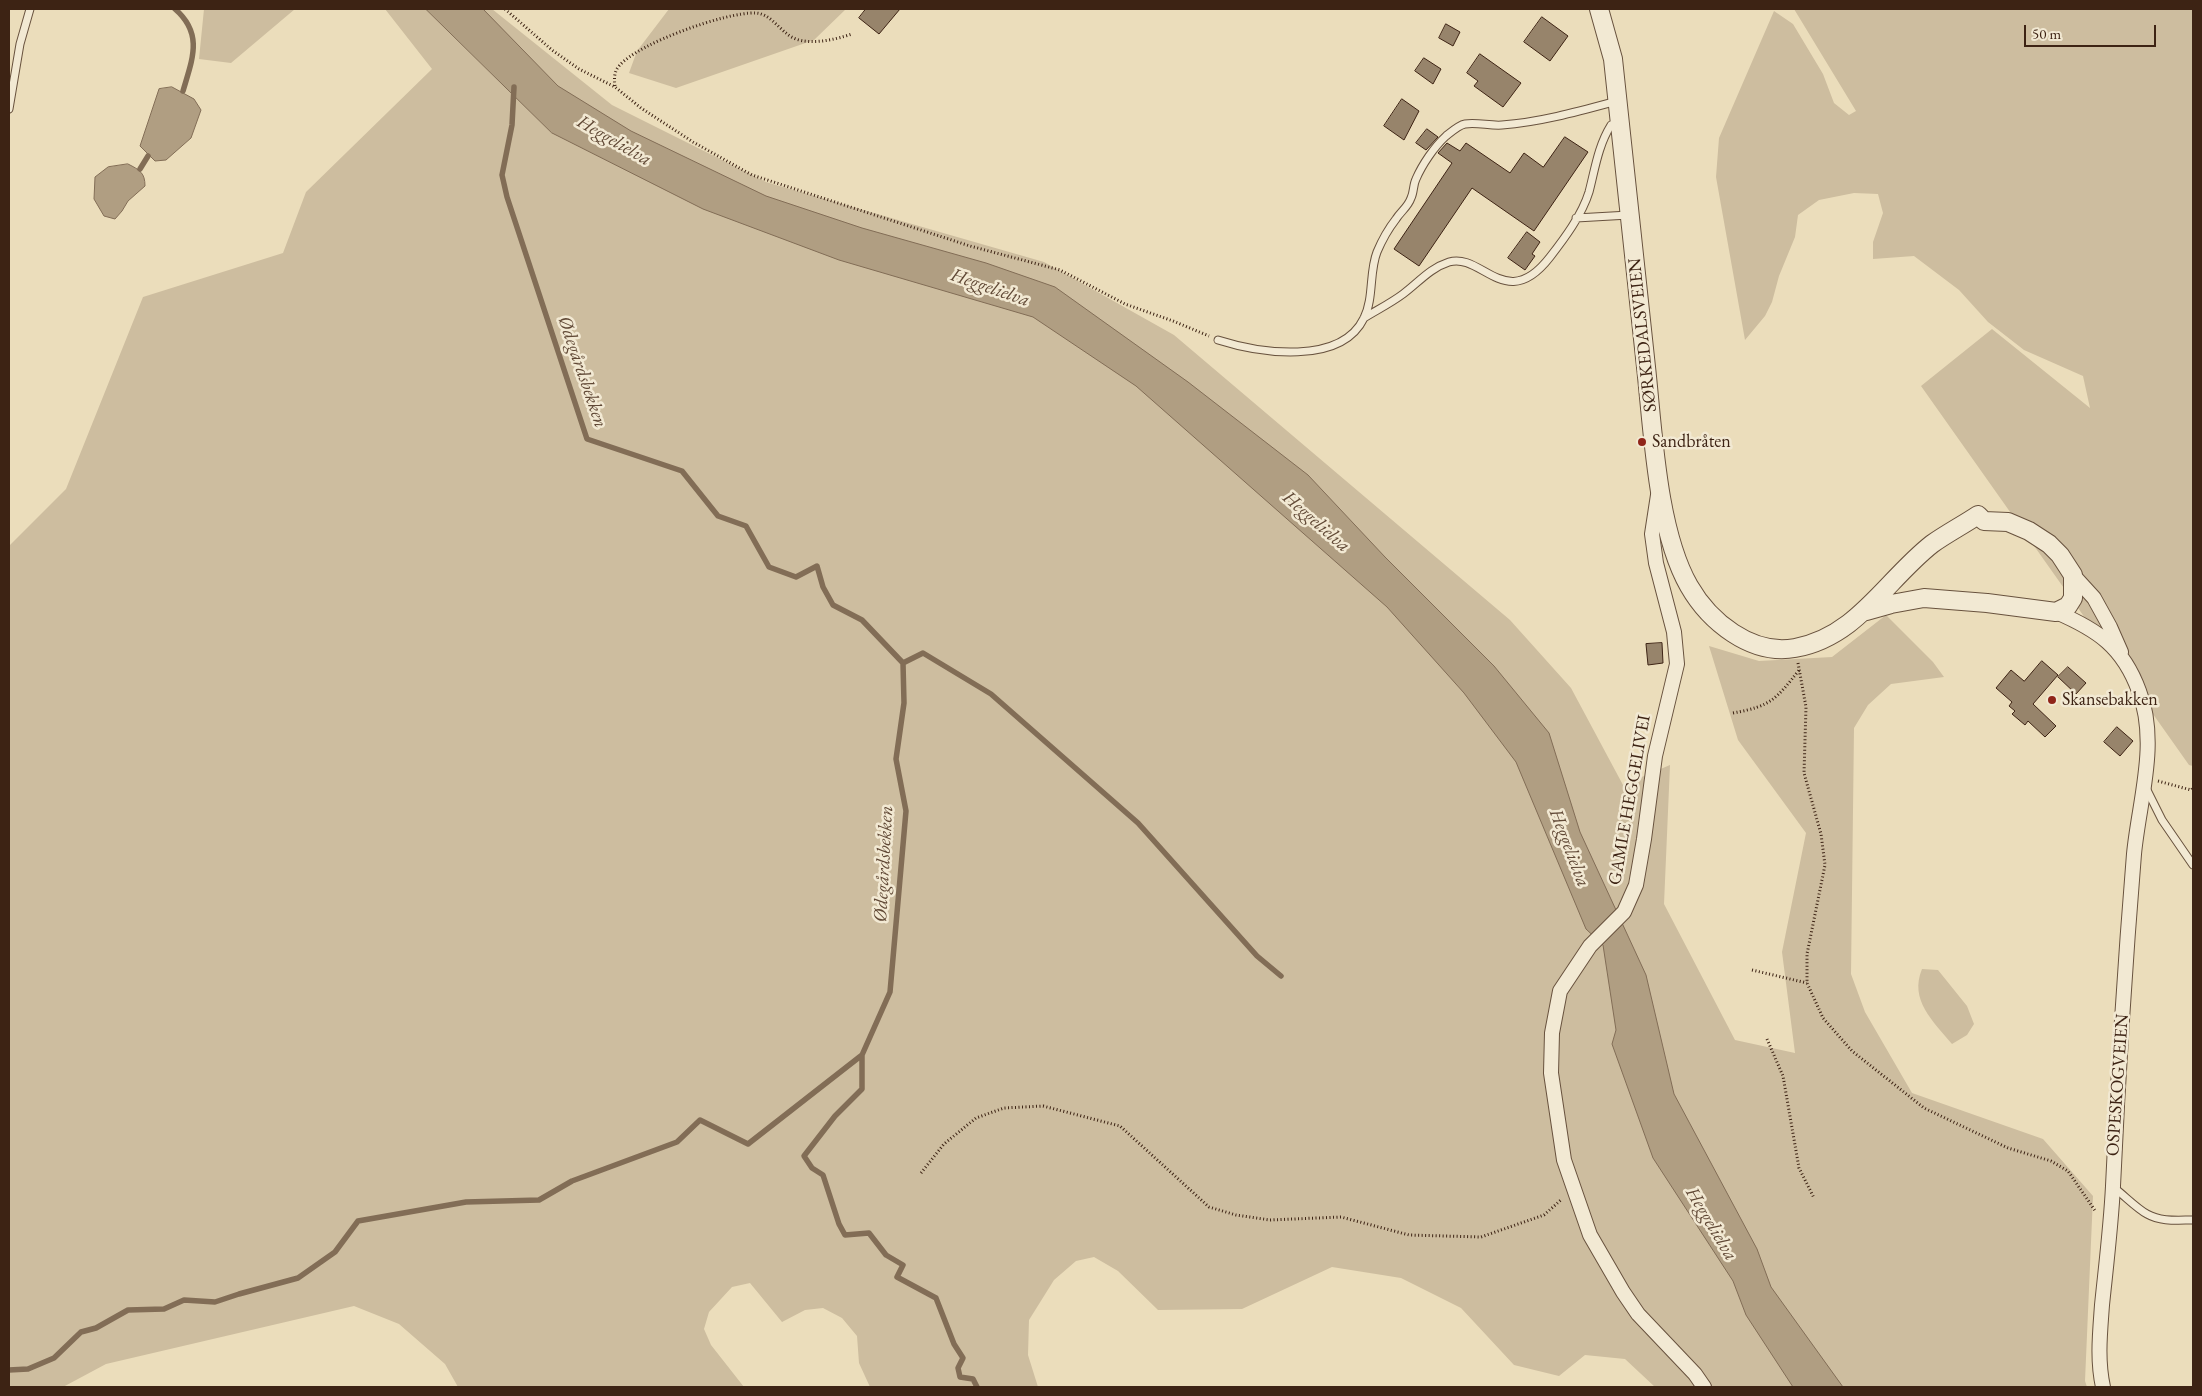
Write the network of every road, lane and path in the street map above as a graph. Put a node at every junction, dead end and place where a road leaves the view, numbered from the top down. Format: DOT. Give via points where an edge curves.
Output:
graph roads {
  1 [pos="30,9"];
  2 [pos="505,9"];
  3 [pos="1599,9"];
  4 [pos="852,34"];
  5 [pos="615,87"];
  6 [pos="1617,101"];
  7 [pos="9,109"];
  8 [pos="1620,123"];
  9 [pos="1630,215"];
  10 [pos="1576,218"];
  11 [pos="1364,318"];
  12 [pos="1218,340"];
  13 [pos="1659,484"];
  14 [pos="2073,574"];
  15 [pos="1866,611"];
  16 [pos="2056,612"];
  17 [pos="1793,649"];
  18 [pos="2123,656"];
  19 [pos="1800,668"];
  20 [pos="1732,713"];
  21 [pos="2144,780"];
  22 [pos="2193,788"];
  23 [pos="2193,865"];
  24 [pos="1752,970"];
  25 [pos="1807,982"];
  26 [pos="1767,1039"];
  27 [pos="922,1173"];
  28 [pos="2112,1186"];
  29 [pos="1573,1188"];
  30 [pos="1814,1198"];
  31 [pos="2193,1220"];
  32 [pos="2109,1227"];
  33 [pos="1704,1387"];
  34 [pos="2102,1387"];
  1 -- 7 [label="lane" via="20,44"];
  2 -- 5 [label="path" via="559,55"];
  3 -- 6 [label="street, SØRKEDALSVEIEN" via="1610,42"];
  4 -- 5 [label="path" via="829,42 809,41 788,35 774,21 756,12 729,17 680,32 635,53 619,65 614,76"];
  5 -- 12 [label="path" via="693,142 752,174 970,246 1060,270 1125,304"];
  6 -- 8 [label="street, SØRKEDALSVEIEN"];
  6 -- 11 [label="lane" via="1526,122 1463,124 1444,137 1427,159 1415,180 1411,198 1377,252"];
  8 -- 9 [label="street, SØRKEDALSVEIEN"];
  8 -- 10 [label="lane" via="1611,125 1603,138 1588,194"];
  9 -- 10 [label="lane"];
  9 -- 13 [label="street, SØRKEDALSVEIEN"];
  10 -- 11 [label="lane" via="1544,264 1525,278 1502,280 1463,261 1450,261 1434,268 1403,294"];
  11 -- 12 [label="lane" via="1354,332 1338,344 1294,352 1262,351"];
  13 -- 17 [label="street, SØRKEDALSVEIEN" via="1676,556 1688,584 1708,613 1749,641 1776,649"];
  13 -- 29 [label="street, GAMLE HEGGELIVEI" via="1652,534 1674,632 1677,664 1655,756 1636,885 1624,912 1590,946 1560,991 1552,1034 1551,1074 1564,1160"];
  14 -- 15 [label="street, SØRKEDALSVEIEN" via="2049,544 2029,531 2008,522 1984,520 1978,516 1932,544"];
  14 -- 16 [label="street" via="2073,598 2068,606"];
  14 -- 18 [label="street" via="2094,598"];
  15 -- 16 [label="street, OSPESKOGVEIEN" via="1924,598"];
  15 -- 17 [label="street, SØRKEDALSVEIEN" via="1819,641"];
  16 -- 18 [label="street, OSPESKOGVEIEN" via="2082,623"];
  17 -- 19 [label="path"];
  18 -- 21 [label="street, OSPESKOGVEIEN" via="2140,692 2145,713 2148,756"];
  19 -- 20 [label="path" via="1773,700 1756,709"];
  19 -- 25 [label="path" via="1806,707 1804,773 1822,834 1825,865 1807,954"];
  21 -- 22 [label="path"];
  21 -- 23 [label="lane" via="2162,820"];
  21 -- 28 [label="street, OSPESKOGVEIEN" via="2129,913"];
  24 -- 25 [label="path"];
  25 -- 32 [label="path" via="1823,1018 1852,1050 1924,1108 2008,1148 2052,1161 2068,1171"];
  26 -- 30 [label="path" via="1783,1076 1798,1168"];
  27 -- 29 [label="path" via="944,1144 976,1118 1004,1108 1043,1106 1120,1126 1209,1207 1270,1220 1341,1217 1409,1234 1481,1237 1544,1215"];
  28 -- 31 [label="lane" via="2140,1210 2154,1217"];
  28 -- 32 [label="street, OSPESKOGVEIEN"];
  29 -- 33 [label="street, GAMLE HEGGELIVEI" via="1590,1235 1623,1292 1638,1314"];
  32 -- 34 [label="street, OSPESKOGVEIEN" via="2099,1346"];
}
